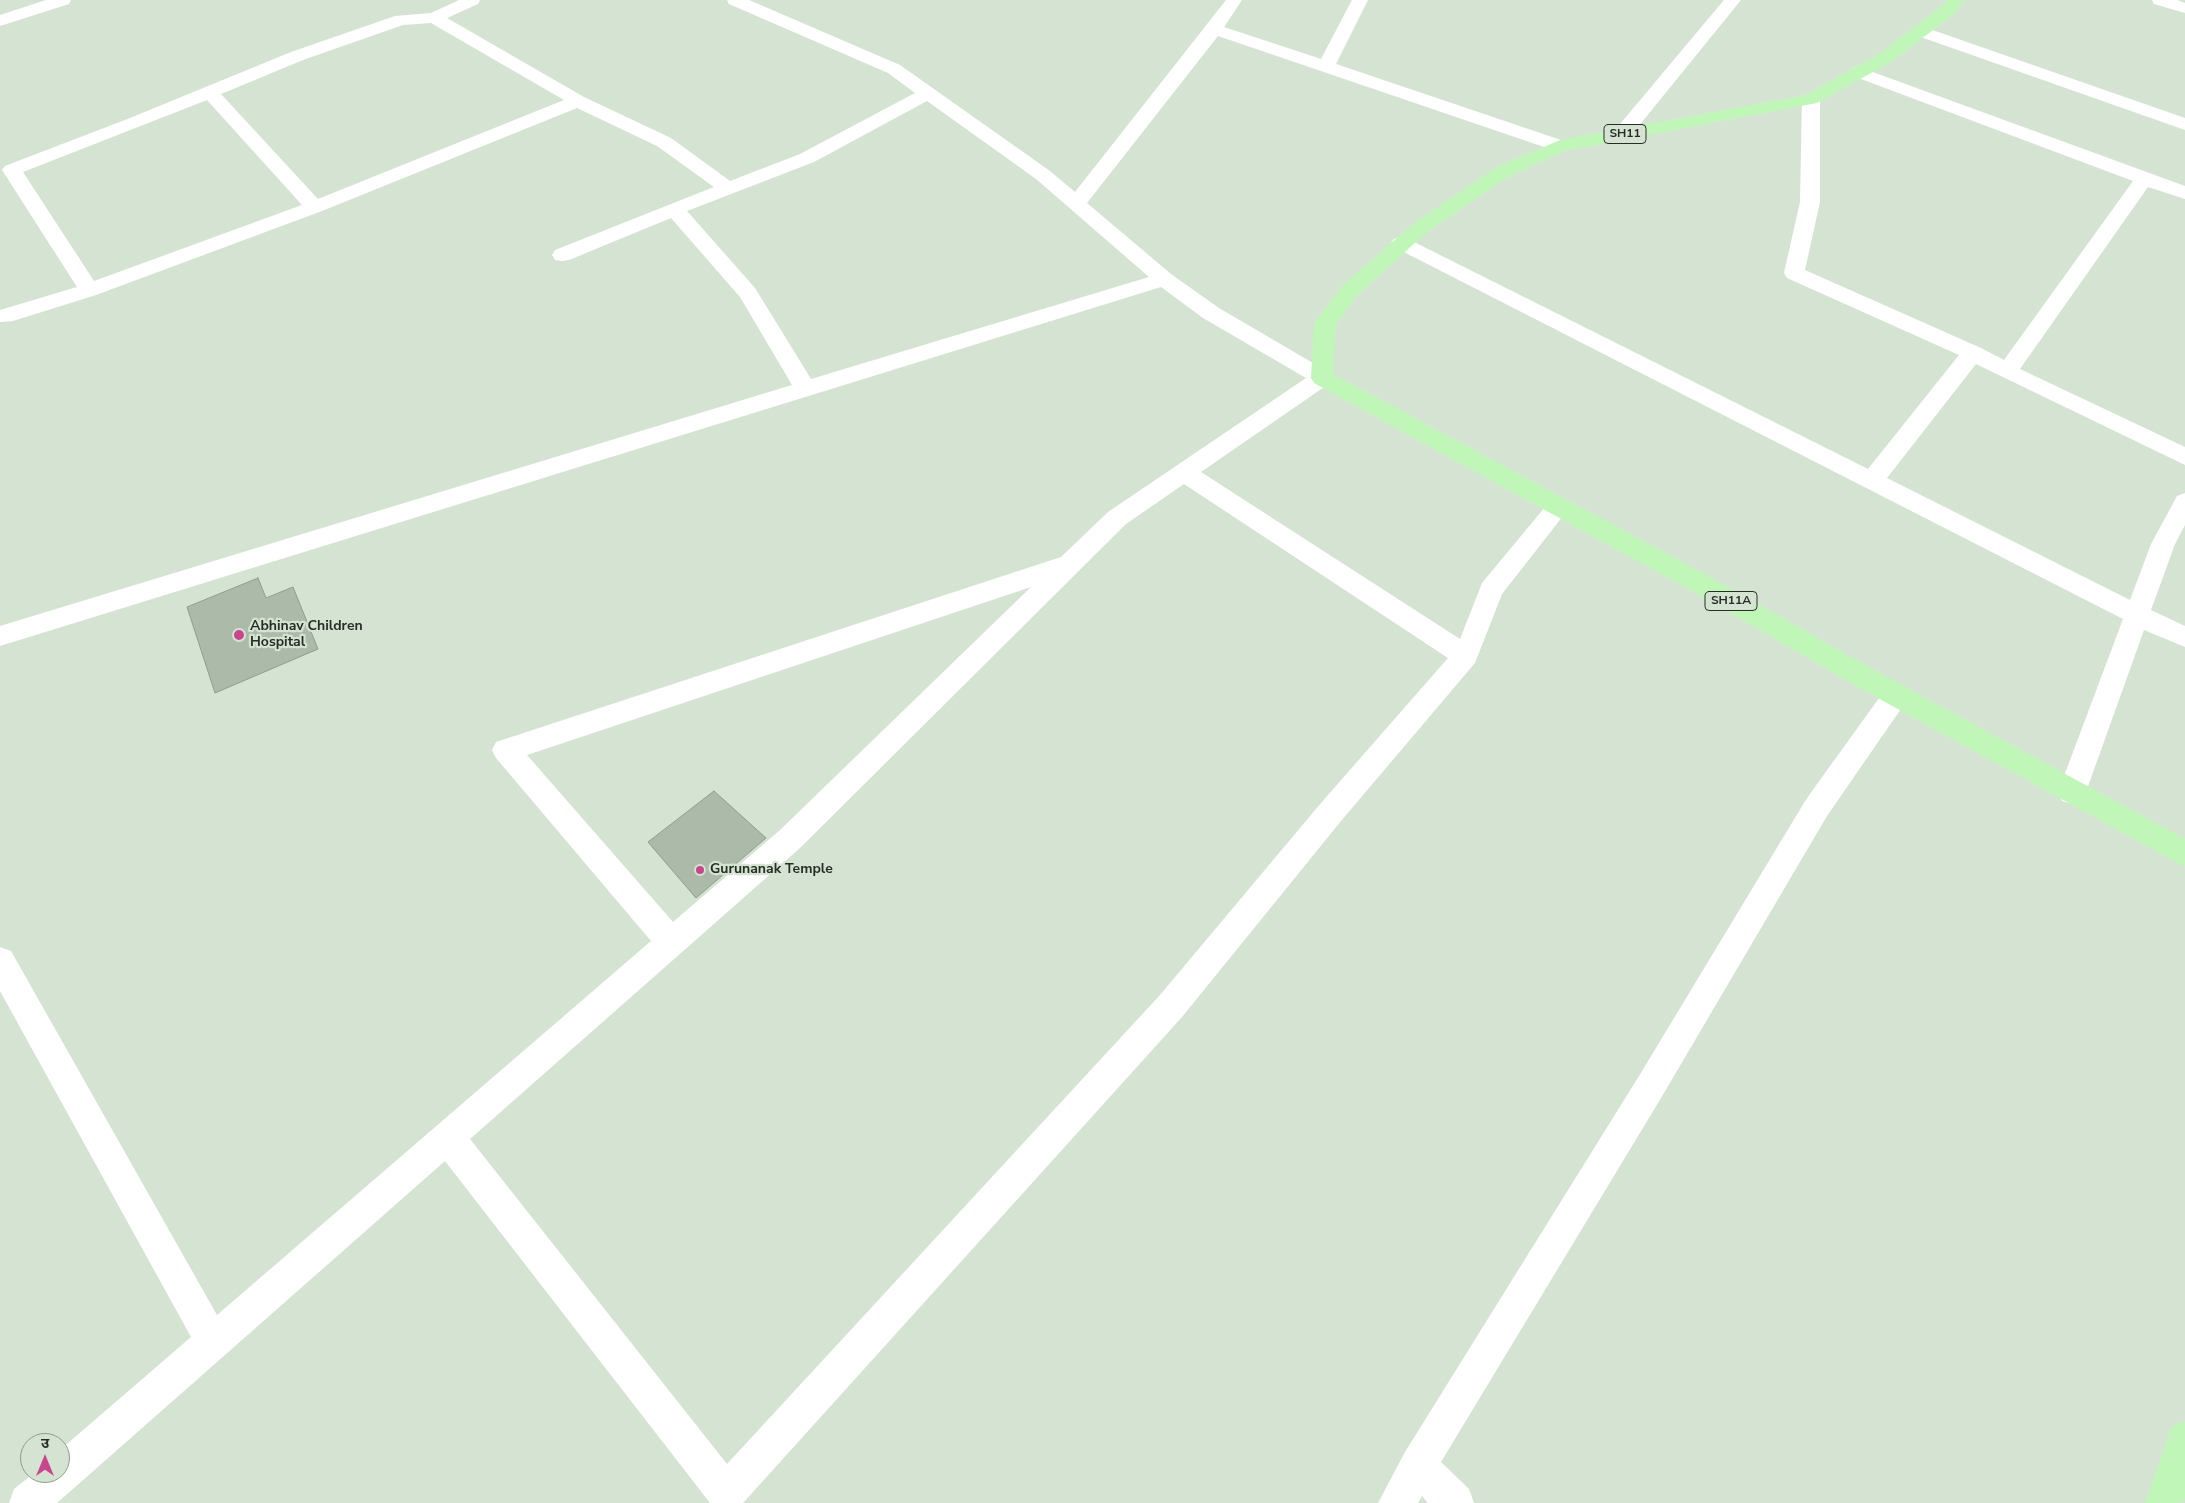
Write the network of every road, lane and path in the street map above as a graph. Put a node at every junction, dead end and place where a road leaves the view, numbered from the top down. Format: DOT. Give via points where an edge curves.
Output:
graph roads {
  1 [pos="63,0"];
  2 [pos="472,0"];
  3 [pos="735,0"];
  4 [pos="1234,0"];
  5 [pos="1360,0"];
  6 [pos="1733,0"];
  7 [pos="1956,0"];
  8 [pos="2160,0"];
  9 [pos="2185,8"];
  10 [pos="434,18"];
  11 [pos="0,20"];
  12 [pos="1214,29"];
  13 [pos="1921,31"];
  14 [pos="1326,67"];
  15 [pos="1859,72"];
  16 [pos="210,92"];
  17 [pos="928,93"];
  18 [pos="1811,99"];
  19 [pos="578,101"];
  20 [pos="2185,124"];
  21 [pos="1622,134"];
  22 [pos="1560,146"];
  23 [pos="2144,179"];
  24 [pos="728,188"];
  25 [pos="2185,193"];
  26 [pos="1077,203"];
  27 [pos="315,207"];
  28 [pos="674,209"];
  29 [pos="1401,243"];
  30 [pos="562,255"];
  31 [pos="1164,279"];
  32 [pos="89,290"];
  33 [pos="6,316"];
  34 [pos="1973,353"];
  35 [pos="2007,372"];
  36 [pos="1322,378"];
  37 [pos="806,390"];
  38 [pos="2185,457"];
  39 [pos="1184,472"];
  40 [pos="1872,481"];
  41 [pos="2185,502"];
  42 [pos="1558,508"];
  43 [pos="1070,564"];
  44 [pos="2137,615"];
  45 [pos="0,636"];
  46 [pos="2185,637"];
  47 [pos="1466,656"];
  48 [pos="1896,695"];
  49 [pos="2072,792"];
  50 [pos="2185,854"];
  51 [pos="671,943"];
  52 [pos="0,961"];
  53 [pos="448,1137"];
  54 [pos="212,1340"];
  55 [pos="2185,1440"];
  56 [pos="1418,1466"];
  57 [pos="28,1503"];
  58 [pos="1397,1503"];
  59 [pos="1454,1503"];
  60 [pos="2164,1503"];
  1 -- 11 [label="street"];
  2 -- 10 [label="street"];
  3 -- 17 [label="street" via="894,69"];
  4 -- 12 [label="street"];
  5 -- 14 [label="street"];
  6 -- 21 [label="street"];
  7 -- 13 [label="main road, SH11"];
  8 -- 9 [label="street"];
  10 -- 16 [label="street" via="401,20 297,56"];
  10 -- 19 [label="street"];
  12 -- 14 [label="street"];
  12 -- 26 [label="street"];
  13 -- 15 [label="main road, SH11" via="1885,58"];
  13 -- 20 [label="street"];
  14 -- 22 [label="street"];
  15 -- 18 [label="main road, SH11"];
  15 -- 23 [label="street"];
  16 -- 27 [label="street"];
  16 -- 32 [label="street" via="12,170"];
  17 -- 24 [label="street" via="807,158"];
  17 -- 26 [label="street"];
  18 -- 21 [label="main road, SH11"];
  18 -- 34 [label="street" via="1810,202 1794,274"];
  19 -- 24 [label="street" via="664,142"];
  19 -- 27 [label="street"];
  21 -- 22 [label="main road, SH11"];
  22 -- 29 [label="main road, SH11" via="1504,171"];
  23 -- 25 [label="street"];
  23 -- 35 [label="street"];
  24 -- 28 [label="street"];
  26 -- 31 [label="street"];
  27 -- 32 [label="street"];
  28 -- 30 [label="street"];
  28 -- 37 [label="street" via="748,293"];
  29 -- 36 [label="main road, SH11" via="1349,291 1325,324"];
  29 -- 40 [label="street"];
  31 -- 36 [label="street" via="1211,313"];
  31 -- 37 [label="street"];
  32 -- 33 [label="street"];
  34 -- 35 [label="street"];
  34 -- 40 [label="street"];
  35 -- 38 [label="street"];
  36 -- 39 [label="street"];
  36 -- 42 [label="main road, SH11A"];
  37 -- 45 [label="street"];
  39 -- 43 [label="street" via="1117,518"];
  39 -- 47 [label="street"];
  40 -- 44 [label="street"];
  41 -- 44 [label="street" via="2164,544"];
  42 -- 47 [label="street" via="1491,590"];
  42 -- 48 [label="main road, SH11A" via="1703,585"];
  43 -- 51 [label="street" via="790,839"];
  43 -- 51 [label="street" via="506,750"];
  44 -- 46 [label="street"];
  44 -- 49 [label="street"];
  47 -- 53 [label="street" via="1171,1006 726,1493"];
  48 -- 49 [label="main road, SH11A"];
  48 -- 56 [label="street" via="1817,807"];
  49 -- 50 [label="main road, SH11A"];
  51 -- 53 [label="street"];
  52 -- 54 [label="street"];
  53 -- 54 [label="street"];
  54 -- 57 [label="street"];
  55 -- 60 [label="main road"];
  56 -- 58 [label="street"];
  56 -- 59 [label="street"];
}
